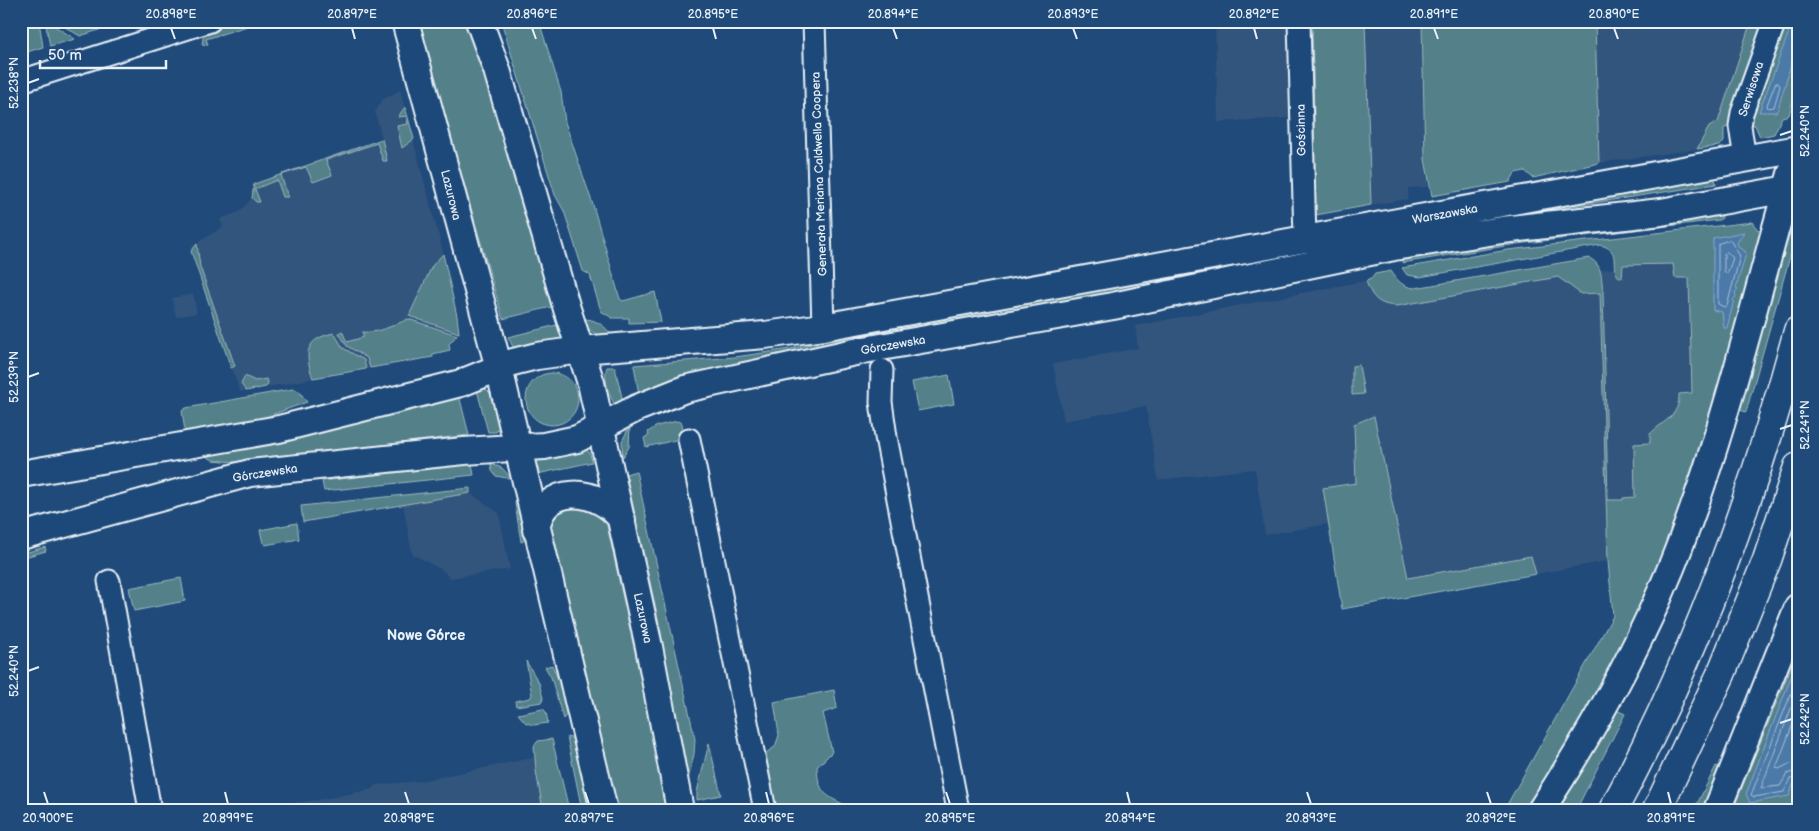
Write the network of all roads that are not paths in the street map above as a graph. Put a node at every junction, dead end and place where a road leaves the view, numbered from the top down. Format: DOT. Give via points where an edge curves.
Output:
graph roads {
  1 [pos="210,21"];
  2 [pos="405,21"];
  3 [pos="479,21"];
  4 [pos="814,21"];
  5 [pos="1299,21"];
  6 [pos="1775,21"];
  7 [pos="21,81"];
  8 [pos="1798,149"];
  9 [pos="1745,159"];
  10 [pos="1792,188"];
  11 [pos="1305,239"];
  12 [pos="1194,290"];
  13 [pos="823,327"];
  14 [pos="1798,331"];
  15 [pos="581,350"];
  16 [pos="499,368"];
  17 [pos="882,370"];
  18 [pos="601,427"];
  19 [pos="689,439"];
  20 [pos="517,448"];
  21 [pos="1798,467"];
  22 [pos="21,474"];
  23 [pos="622,520"];
  24 [pos="536,530"];
  25 [pos="21,536"];
  26 [pos="109,582"];
  27 [pos="1798,607"];
  28 [pos="150,810"];
  29 [pos="604,810"];
  30 [pos="680,810"];
  31 [pos="765,810"];
  32 [pos="958,810"];
  33 [pos="1541,810"];
  34 [pos="1613,810"];
  35 [pos="1657,810"];
  36 [pos="1717,810"];
  1 -- 7 [label="street"];
  2 -- 16 [label="main road, Lazurowa"];
  3 -- 15 [label="main road" via="497,70"];
  4 -- 13 [label="street, Generała Meriana Caldwella Coopera"];
  5 -- 11 [label="street, Gościnna"];
  6 -- 9 [label="street, Serwisowa" via="1742,113 1740,126"];
  8 -- 9 [label="main road, Warszawska"];
  8 -- 10 [label="main road"];
  9 -- 11 [label="main road, Warszawska"];
  10 -- 12 [label="main road, Warszawska" via="1661,212 1394,246"];
  10 -- 33 [label="main road" via="1727,406 1672,567 1617,686"];
  11 -- 13 [label="main road, Warszawska"];
  12 -- 18 [label="main road, Górczewska" via="717,380 663,397"];
  13 -- 15 [label="main road"];
  14 -- 34 [label="highway" via="1769,432 1725,558 1684,662"];
  15 -- 16 [label="main road" via="537,356"];
  15 -- 18 [label="main road, Lazurowa"];
  16 -- 20 [label="main road, Lazurowa"];
  16 -- 22 [label="main road" via="461,383 279,429"];
  17 -- 32 [label="street" via="881,402 886,437"];
  18 -- 20 [label="main road, Górczewska" via="577,438"];
  18 -- 23 [label="main road, Lazurowa"];
  19 -- 31 [label="street"];
  20 -- 24 [label="main road"];
  20 -- 25 [label="main road, Górczewska" via="250,473"];
  21 -- 35 [label="highway" via="1767,560 1721,674"];
  23 -- 24 [label="main road" via="597,498 575,494 548,504 539,517"];
  23 -- 30 [label="main road, Lazurowa"];
  24 -- 29 [label="main road"];
  26 -- 28 [label="street"];
  27 -- 36 [label="main road"];
}
